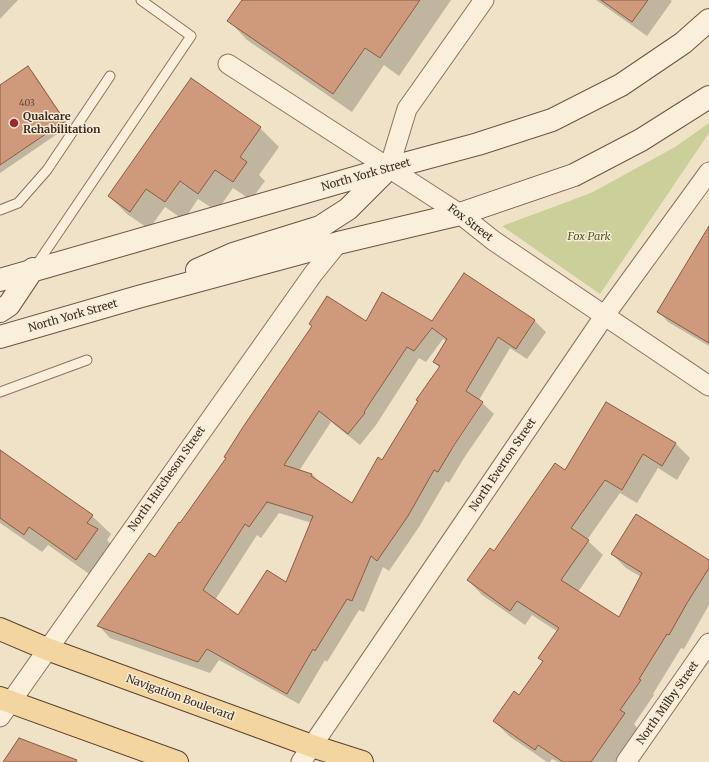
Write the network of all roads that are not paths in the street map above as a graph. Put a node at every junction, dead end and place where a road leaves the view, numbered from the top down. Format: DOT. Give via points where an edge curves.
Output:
graph roads {
  1 [pos="141,0"];
  2 [pos="484,0"];
  3 [pos="709,20"];
  4 [pos="228,64"];
  5 [pos="110,76"];
  6 [pos="709,97"];
  7 [pos="389,168"];
  8 [pos="709,172"];
  9 [pos="0,210"];
  10 [pos="460,214"];
  11 [pos="338,244"];
  12 [pos="33,269"];
  13 [pos="0,280"];
  14 [pos="138,297"];
  15 [pos="0,311"];
  16 [pos="605,315"];
  17 [pos="0,337"];
  18 [pos="88,360"];
  19 [pos="709,386"];
  20 [pos="0,392"];
  21 [pos="0,629"];
  22 [pos="709,643"];
  23 [pos="47,649"];
  24 [pos="3,706"];
  25 [pos="307,754"];
  26 [pos="178,762"];
  27 [pos="362,762"];
  28 [pos="626,762"];
  1 -- 12 [label="lane" via="191,36"];
  2 -- 7 [label="street" via="407,109"];
  3 -- 7 [label="main road, North York Street" via="683,43 621,85 552,120 478,144"];
  4 -- 7 [label="street, Fox Street"];
  5 -- 9 [label="lane" via="47,170 18,203"];
  6 -- 10 [label="main road, North York Street" via="641,140 574,175"];
  7 -- 10 [label="street, Fox Street"];
  7 -- 12 [label="main road, North York Street"];
  7 -- 14 [label="main road" via="348,209 320,227 232,254"];
  8 -- 16 [label="street, North Everton Street"];
  10 -- 11 [label="main road, North York Street"];
  10 -- 16 [label="street, Fox Street" via="494,241"];
  11 -- 14 [label="main road, North York Street"];
  11 -- 23 [label="street, North Hutcheson Street" via="313,274"];
  12 -- 13 [label="main road, North York Street"];
  12 -- 15 [label="main road" via="9,305"];
  14 -- 17 [label="main road, North York Street"];
  16 -- 19 [label="street, Fox Street"];
  16 -- 25 [label="street, North Everton Street"];
  18 -- 20 [label="lane"];
  21 -- 23 [label="main road, Navigation Boulevard"];
  22 -- 28 [label="street, North Milby Street"];
  23 -- 24 [label="street, North Hutcheson Street"];
  23 -- 25 [label="main road, Navigation Boulevard"];
  24 -- 26 [label="main road"];
  25 -- 27 [label="main road, Navigation Boulevard"];
}
